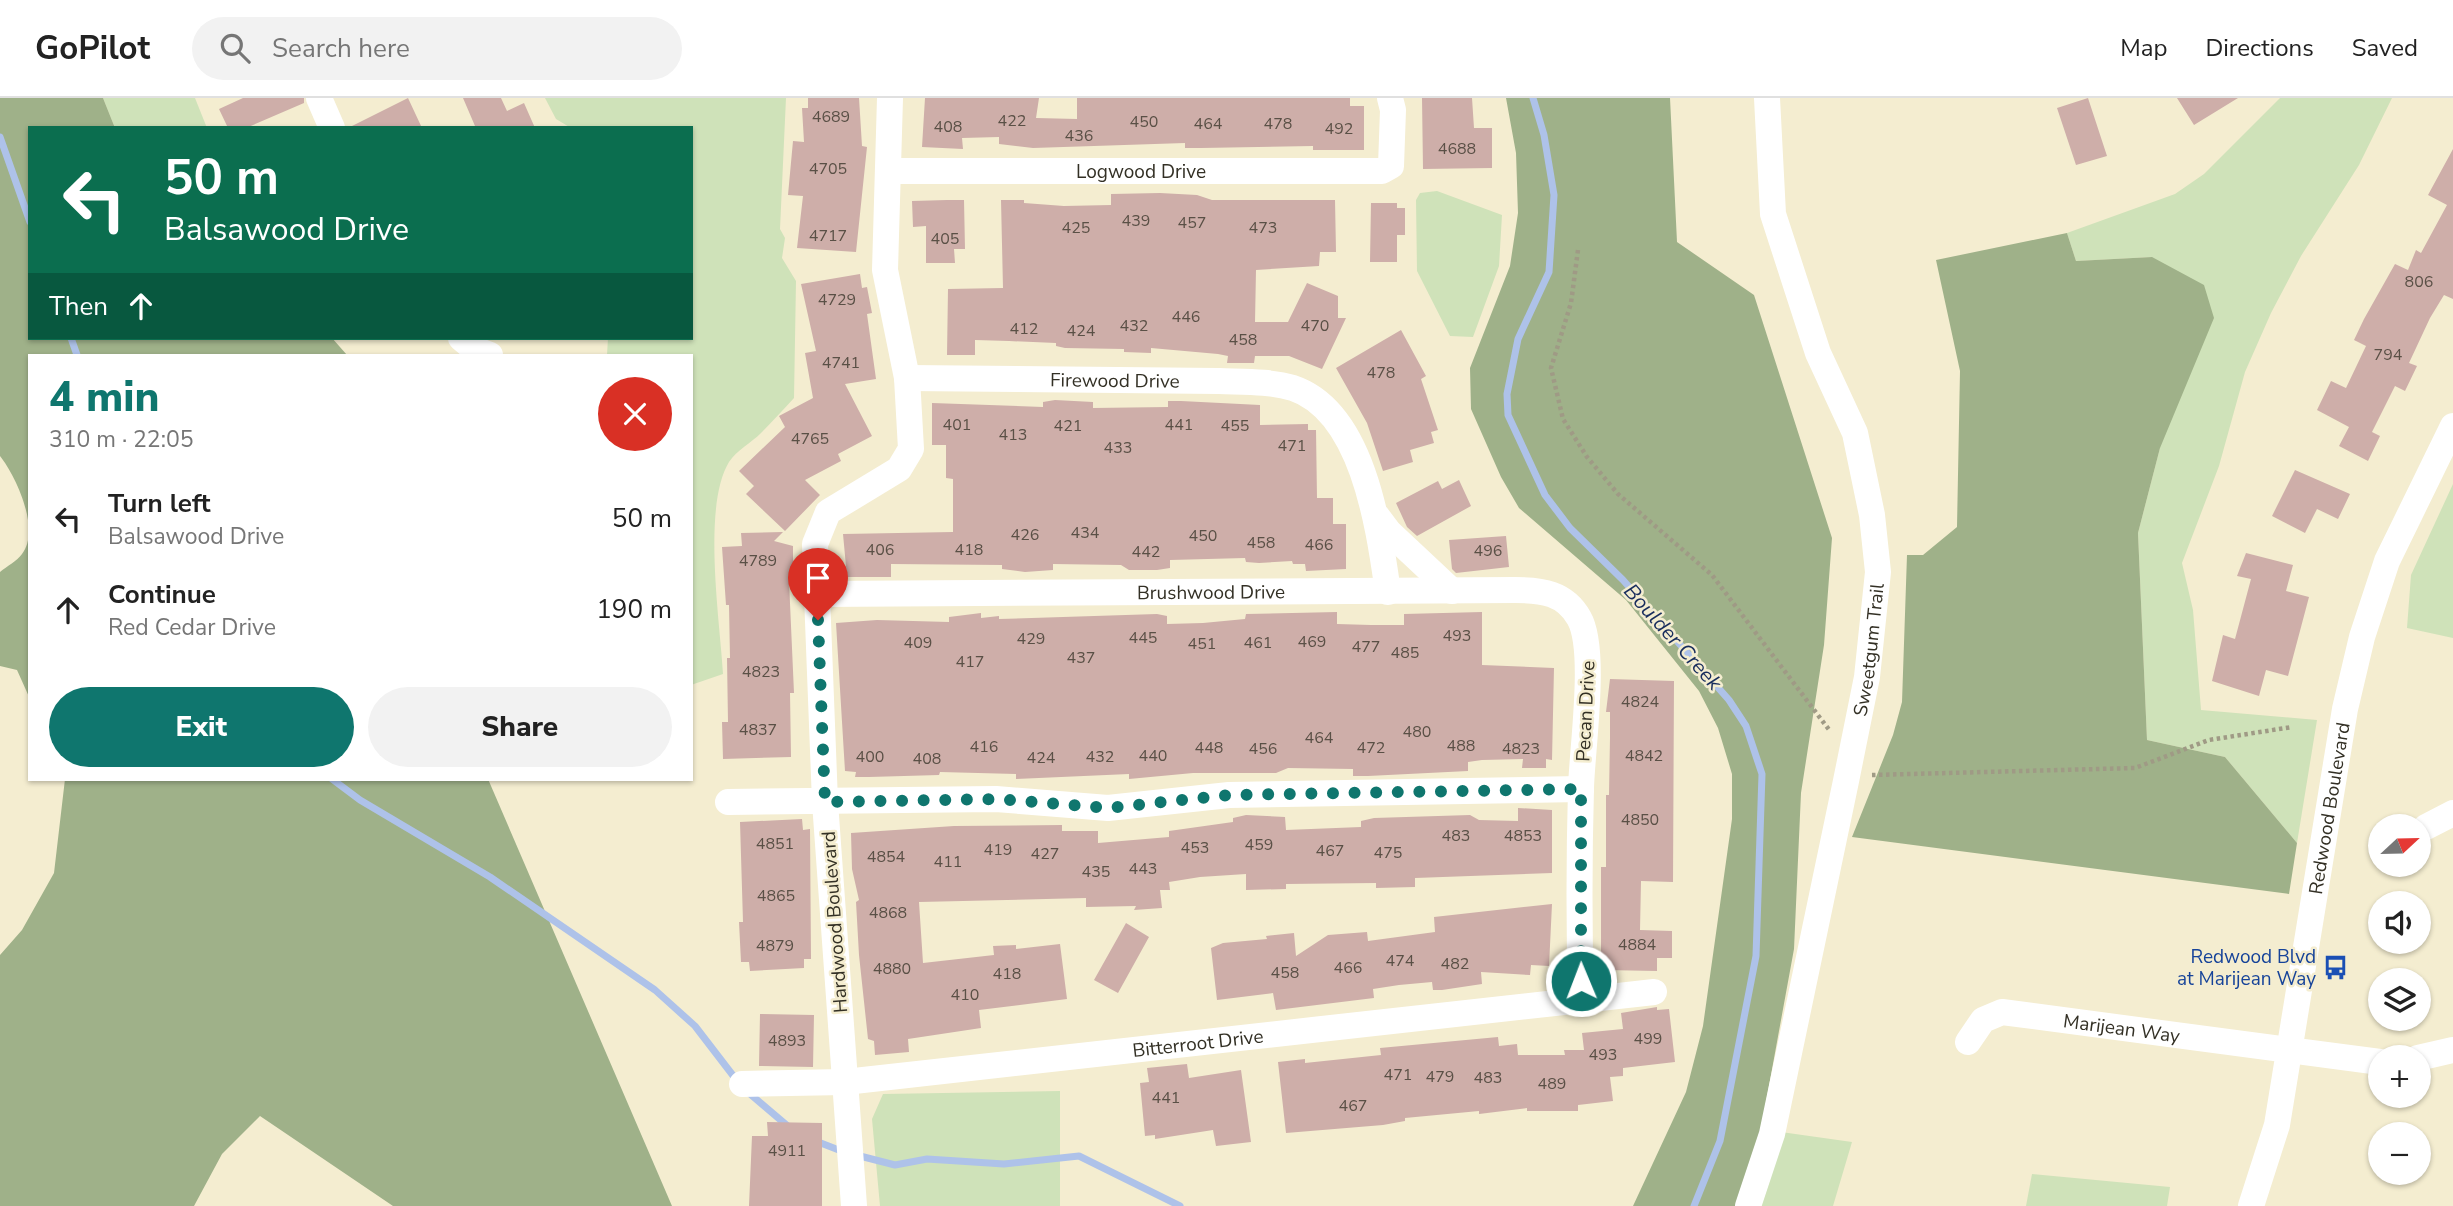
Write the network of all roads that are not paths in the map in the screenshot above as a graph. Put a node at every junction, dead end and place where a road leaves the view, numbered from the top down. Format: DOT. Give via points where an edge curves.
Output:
graph roads {
  1 [pos="319,98"];
  2 [pos="890,98"];
  3 [pos="1390,98"];
  4 [pos="1768,98"];
  5 [pos="331,126"];
  6 [pos="889,171"];
  7 [pos="463,340"];
  8 [pos="487,354"];
  9 [pos="907,378"];
  10 [pos="2453,426"];
  11 [pos="1376,515"];
  12 [pos="1452,591"];
  13 [pos="1388,592"];
  14 [pos="817,594"];
  15 [pos="1586,631"];
  16 [pos="1581,789"];
  17 [pos="727,802"];
  18 [pos="825,802"];
  19 [pos="2453,813"];
  20 [pos="2431,824"];
  21 [pos="1654,992"];
  22 [pos="1581,1002"];
  23 [pos="1968,1042"];
  24 [pos="2290,1050"];
  25 [pos="2453,1050"];
  26 [pos="2431,1055"];
  27 [pos="2368,1060"];
  28 [pos="845,1082"];
  29 [pos="742,1084"];
  30 [pos="854,1206"];
  31 [pos="1748,1206"];
  32 [pos="2250,1206"];
  1 -- 5 [label="street"];
  2 -- 6 [label="street, Hardwood Boulevard"];
  3 -- 6 [label="street, Logwood Drive" via="1391,166 1371,172"];
  4 -- 31 [label="street, Sweetgum Trail" via="1773,214 1818,353 1855,433 1878,572 1867,677 1849,766 1772,1134"];
  6 -- 9 [label="street, Hardwood Boulevard" via="885,270"];
  7 -- 8 [label="street"];
  9 -- 11 [label="street, Firewood Drive" via="1270,383 1293,388 1334,420 1353,450"];
  9 -- 14 [label="street, Hardwood Boulevard" via="911,449 906,461 891,475 828,512 815,544"];
  10 -- 24 [label="street, Redwood Boulevard" via="2387,561 2362,637 2345,709"];
  11 -- 12 [label="street"];
  11 -- 13 [label="street"];
  12 -- 13 [label="street, Brushwood Drive"];
  12 -- 15 [label="street, Brushwood Drive" via="1547,592 1573,608"];
  13 -- 14 [label="street, Brushwood Drive"];
  14 -- 18 [label="street, Hardwood Boulevard"];
  15 -- 16 [label="street, Pecan Drive"];
  16 -- 18 [label="street" via="1229,795 1108,808 996,799"];
  16 -- 22 [label="street, Pecan Drive"];
  17 -- 18 [label="street"];
  18 -- 28 [label="street, Hardwood Boulevard"];
  19 -- 20 [label="street"];
  21 -- 22 [label="street, Bitterroot Drive"];
  22 -- 28 [label="street, Bitterroot Drive"];
  23 -- 24 [label="street, Marijean Way" via="1983,1020 2002,1012"];
  24 -- 27 [label="street, Marijean Way"];
  24 -- 32 [label="street, Redwood Boulevard" via="2277,1125"];
  25 -- 26 [label="street"];
  28 -- 29 [label="street, Bitterroot Drive"];
  28 -- 30 [label="street, Hardwood Boulevard"];
}
